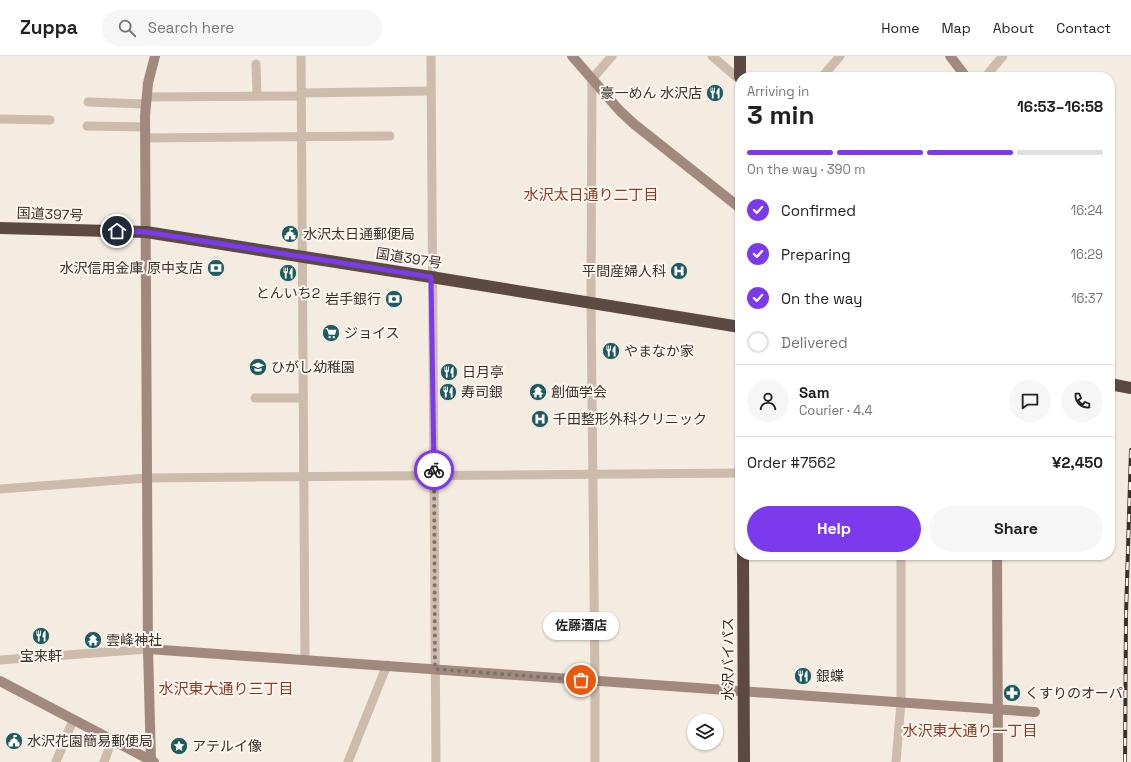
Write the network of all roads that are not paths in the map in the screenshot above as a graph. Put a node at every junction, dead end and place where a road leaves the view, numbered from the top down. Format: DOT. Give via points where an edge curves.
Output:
graph roads {
  1 [pos="155,56"];
  2 [pos="301,56"];
  3 [pos="431,56"];
  4 [pos="572,56"];
  5 [pos="612,56"];
  6 [pos="712,56"];
  7 [pos="740,56"];
  8 [pos="840,56"];
  9 [pos="950,56"];
  10 [pos="1003,56"];
  11 [pos="256,64"];
  12 [pos="740,72"];
  13 [pos="826,72"];
  14 [pos="962,72"];
  15 [pos="989,72"];
  16 [pos="735,74"];
  17 [pos="592,79"];
  18 [pos="431,91"];
  19 [pos="301,94"];
  20 [pos="257,96"];
  21 [pos="147,100"];
  22 [pos="88,102"];
  23 [pos="0,120"];
  24 [pos="50,120"];
  25 [pos="87,126"];
  26 [pos="145,133"];
  27 [pos="301,136"];
  28 [pos="390,136"];
  29 [pos="735,204"];
  30 [pos="0,228"];
  31 [pos="146,232"];
  32 [pos="301,256"];
  33 [pos="431,277"];
  34 [pos="591,302"];
  35 [pos="735,327"];
  36 [pos="1115,385"];
  37 [pos="1131,388"];
  38 [pos="255,398"];
  39 [pos="303,398"];
  40 [pos="735,473"];
  41 [pos="594,475"];
  42 [pos="434,476"];
  43 [pos="305,477"];
  44 [pos="147,478"];
  45 [pos="0,489"];
  46 [pos="743,560"];
  47 [pos="901,560"];
  48 [pos="997,560"];
  49 [pos="148,649"];
  50 [pos="0,660"];
  51 [pos="305,660"];
  52 [pos="387,665"];
  53 [pos="435,669"];
  54 [pos="595,681"];
  55 [pos="1,683"];
  56 [pos="744,691"];
  57 [pos="901,702"];
  58 [pos="998,710"];
  59 [pos="1035,712"];
  60 [pos="73,720"];
  61 [pos="112,740"];
  62 [pos="56,762"];
  63 [pos="104,762"];
  64 [pos="152,762"];
  65 [pos="348,762"];
  66 [pos="436,762"];
  67 [pos="595,762"];
  68 [pos="744,762"];
  69 [pos="896,762"];
  70 [pos="998,762"];
  1 -- 21 [label="street" via="148,83"];
  2 -- 19 [label="street"];
  3 -- 18 [label="street"];
  4 -- 17 [label="street"];
  5 -- 17 [label="street"];
  6 -- 16 [label="street"];
  7 -- 12 [label="highway"];
  8 -- 13 [label="street"];
  9 -- 14 [label="street"];
  10 -- 15 [label="street"];
  11 -- 20 [label="street"];
  17 -- 29 [label="street" via="634,124"];
  17 -- 34 [label="street"];
  18 -- 19 [label="street"];
  18 -- 33 [label="street"];
  19 -- 20 [label="street"];
  19 -- 27 [label="street"];
  20 -- 21 [label="street"];
  21 -- 22 [label="street"];
  21 -- 26 [label="street"];
  23 -- 24 [label="street"];
  25 -- 26 [label="street"];
  26 -- 27 [label="street"];
  26 -- 31 [label="street"];
  27 -- 28 [label="street"];
  27 -- 32 [label="street"];
  30 -- 31 [label="highway, 国道397号"];
  31 -- 32 [label="highway, 国道397号"];
  31 -- 44 [label="street"];
  32 -- 33 [label="highway, 国道397号"];
  32 -- 39 [label="street"];
  33 -- 34 [label="highway, 国道397号"];
  33 -- 42 [label="street"];
  34 -- 35 [label="highway, 国道397号"];
  34 -- 41 [label="street"];
  36 -- 37 [label="highway"];
  38 -- 39 [label="street"];
  39 -- 43 [label="street"];
  40 -- 41 [label="street"];
  41 -- 42 [label="street"];
  41 -- 54 [label="street"];
  42 -- 43 [label="street"];
  42 -- 53 [label="street"];
  43 -- 44 [label="street"];
  43 -- 51 [label="street"];
  44 -- 45 [label="street"];
  44 -- 49 [label="street"];
  46 -- 56 [label="highway, 水沢バイパス"];
  47 -- 57 [label="street"];
  48 -- 58 [label="street"];
  49 -- 50 [label="street"];
  49 -- 51 [label="street"];
  49 -- 64 [label="street"];
  51 -- 52 [label="street"];
  52 -- 53 [label="street"];
  52 -- 65 [label="street"];
  53 -- 54 [label="street"];
  53 -- 66 [label="street"];
  54 -- 56 [label="street"];
  54 -- 67 [label="street"];
  55 -- 60 [label="street"];
  56 -- 57 [label="street"];
  56 -- 68 [label="highway, 水沢バイパス"];
  57 -- 58 [label="street"];
  57 -- 69 [label="street"];
  58 -- 59 [label="street"];
  58 -- 70 [label="street"];
  60 -- 61 [label="street"];
  60 -- 62 [label="street"];
  61 -- 63 [label="street"];
  61 -- 64 [label="street"];
}
